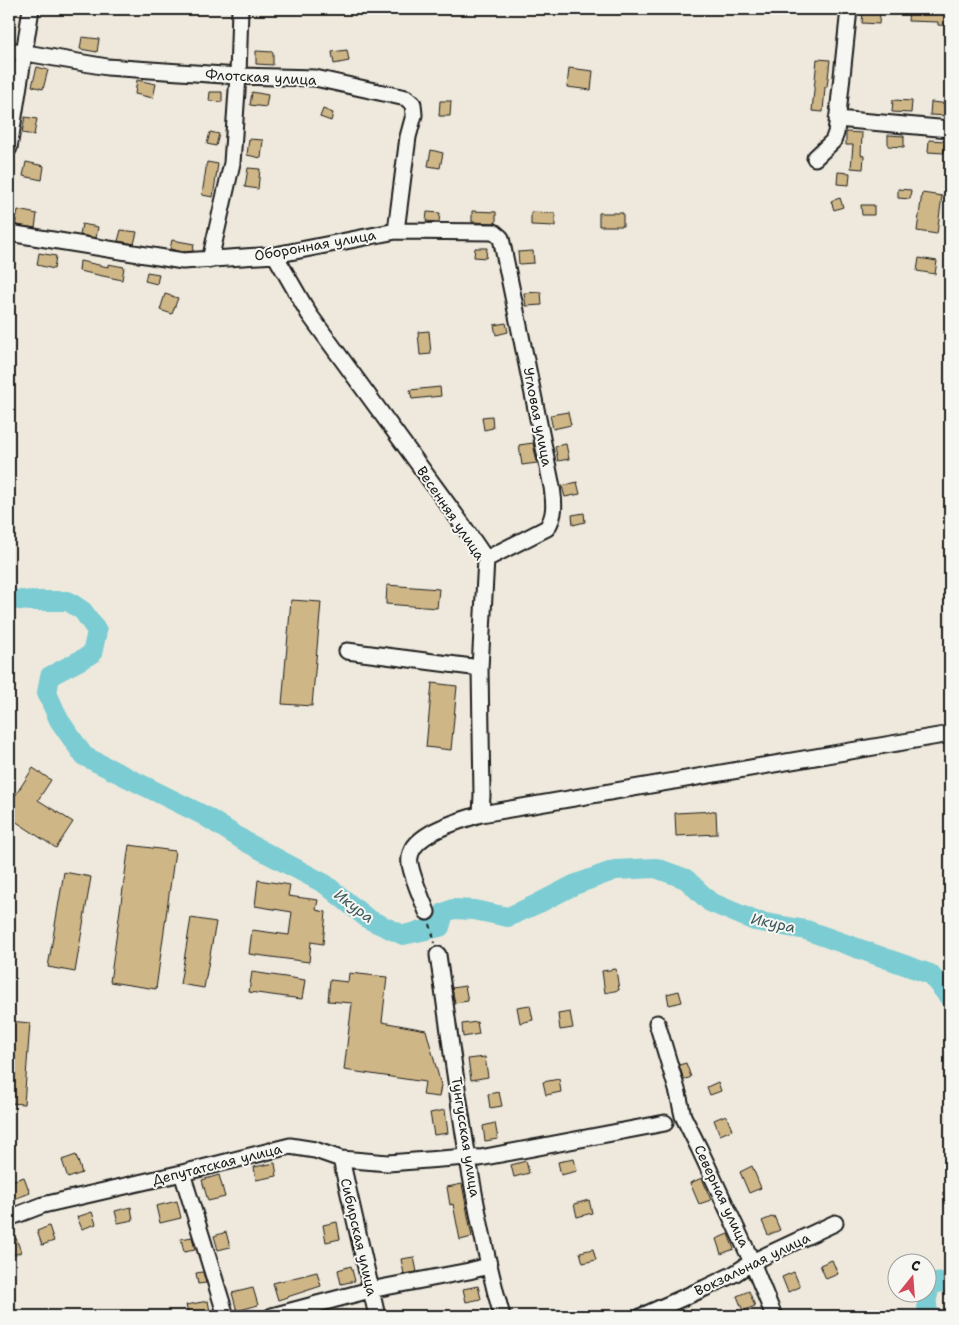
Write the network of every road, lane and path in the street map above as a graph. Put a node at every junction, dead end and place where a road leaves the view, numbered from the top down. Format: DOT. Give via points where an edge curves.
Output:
graph roads {
  1 [pos="31,9"];
  2 [pos="240,9"];
  3 [pos="849,9"];
  4 [pos="9,50"];
  5 [pos="25,52"];
  6 [pos="238,76"];
  7 [pos="837,119"];
  8 [pos="950,129"];
  9 [pos="9,148"];
  10 [pos="815,158"];
  11 [pos="396,231"];
  12 [pos="9,232"];
  13 [pos="501,238"];
  14 [pos="275,255"];
  15 [pos="210,260"];
  16 [pos="486,559"];
  17 [pos="347,651"];
  18 [pos="480,668"];
  19 [pos="950,734"];
  20 [pos="481,814"];
  21 [pos="426,912"];
  22 [pos="438,955"];
  23 [pos="657,1023"];
  24 [pos="678,1093"];
  25 [pos="665,1123"];
  26 [pos="691,1132"];
  27 [pos="467,1157"];
  28 [pos="340,1158"];
  29 [pos="182,1173"];
  30 [pos="9,1218"];
  31 [pos="835,1223"];
  32 [pos="486,1249"];
  33 [pos="752,1262"];
  34 [pos="488,1266"];
  35 [pos="469,1271"];
  36 [pos="370,1290"];
  37 [pos="226,1316"];
  38 [pos="272,1316"];
  39 [pos="376,1316"];
  40 [pos="502,1316"];
  41 [pos="642,1316"];
  42 [pos="774,1316"];
  1 -- 5 [label="street"];
  2 -- 6 [label="street"];
  3 -- 7 [label="street"];
  4 -- 5 [label="street, Флотская улица"];
  5 -- 6 [label="street, Флотская улица" via="107,67"];
  5 -- 9 [label="street"];
  6 -- 11 [label="street, Флотская улица" via="315,78 394,94 413,104"];
  6 -- 15 [label="street" via="232,163"];
  7 -- 8 [label="street"];
  7 -- 10 [label="street" via="834,141"];
  11 -- 13 [label="street, Оборонная улица" via="494,232"];
  11 -- 14 [label="street, Оборонная улица"];
  12 -- 15 [label="street, Оборонная улица" via="183,261"];
  13 -- 16 [label="street, Угловая улица" via="551,478 554,508 547,528"];
  14 -- 15 [label="street, Оборонная улица"];
  14 -- 16 [label="street, Весенняя улица" via="309,314"];
  16 -- 18 [label="street, Весенняя улица"];
  17 -- 18 [label="street"];
  18 -- 20 [label="street, Весенняя улица"];
  19 -- 20 [label="street"];
  20 -- 21 [label="street" via="427,834 413,847 410,862"];
  21 -- 22 [label="path"];
  22 -- 27 [label="street, Тунгусская улица"];
  23 -- 24 [label="street, Северная улица"];
  24 -- 25 [label="street" via="674,1110"];
  24 -- 26 [label="street, Северная улица" via="683,1116"];
  25 -- 26 [label="street, Северная улица"];
  25 -- 27 [label="street, Депутатская улица" via="480,1158"];
  26 -- 33 [label="street, Северная улица"];
  27 -- 28 [label="street, Депутатская улица" via="388,1163"];
  27 -- 32 [label="street, Тунгусская улица"];
  28 -- 29 [label="street, Депутатская улица" via="290,1146"];
  28 -- 36 [label="street, Сибирская улица"];
  29 -- 30 [label="street, Депутатская улица" via="43,1204"];
  29 -- 37 [label="street"];
  31 -- 33 [label="street, Вокзальная улица"];
  32 -- 34 [label="street, Тунгусская улица"];
  32 -- 35 [label="street"];
  33 -- 41 [label="street, Вокзальная улица" via="734,1274"];
  33 -- 42 [label="street, Северная улица"];
  34 -- 35 [label="street"];
  34 -- 40 [label="street, Тунгусская улица"];
  35 -- 36 [label="street"];
  36 -- 38 [label="street"];
  36 -- 39 [label="street, Сибирская улица"];
}
